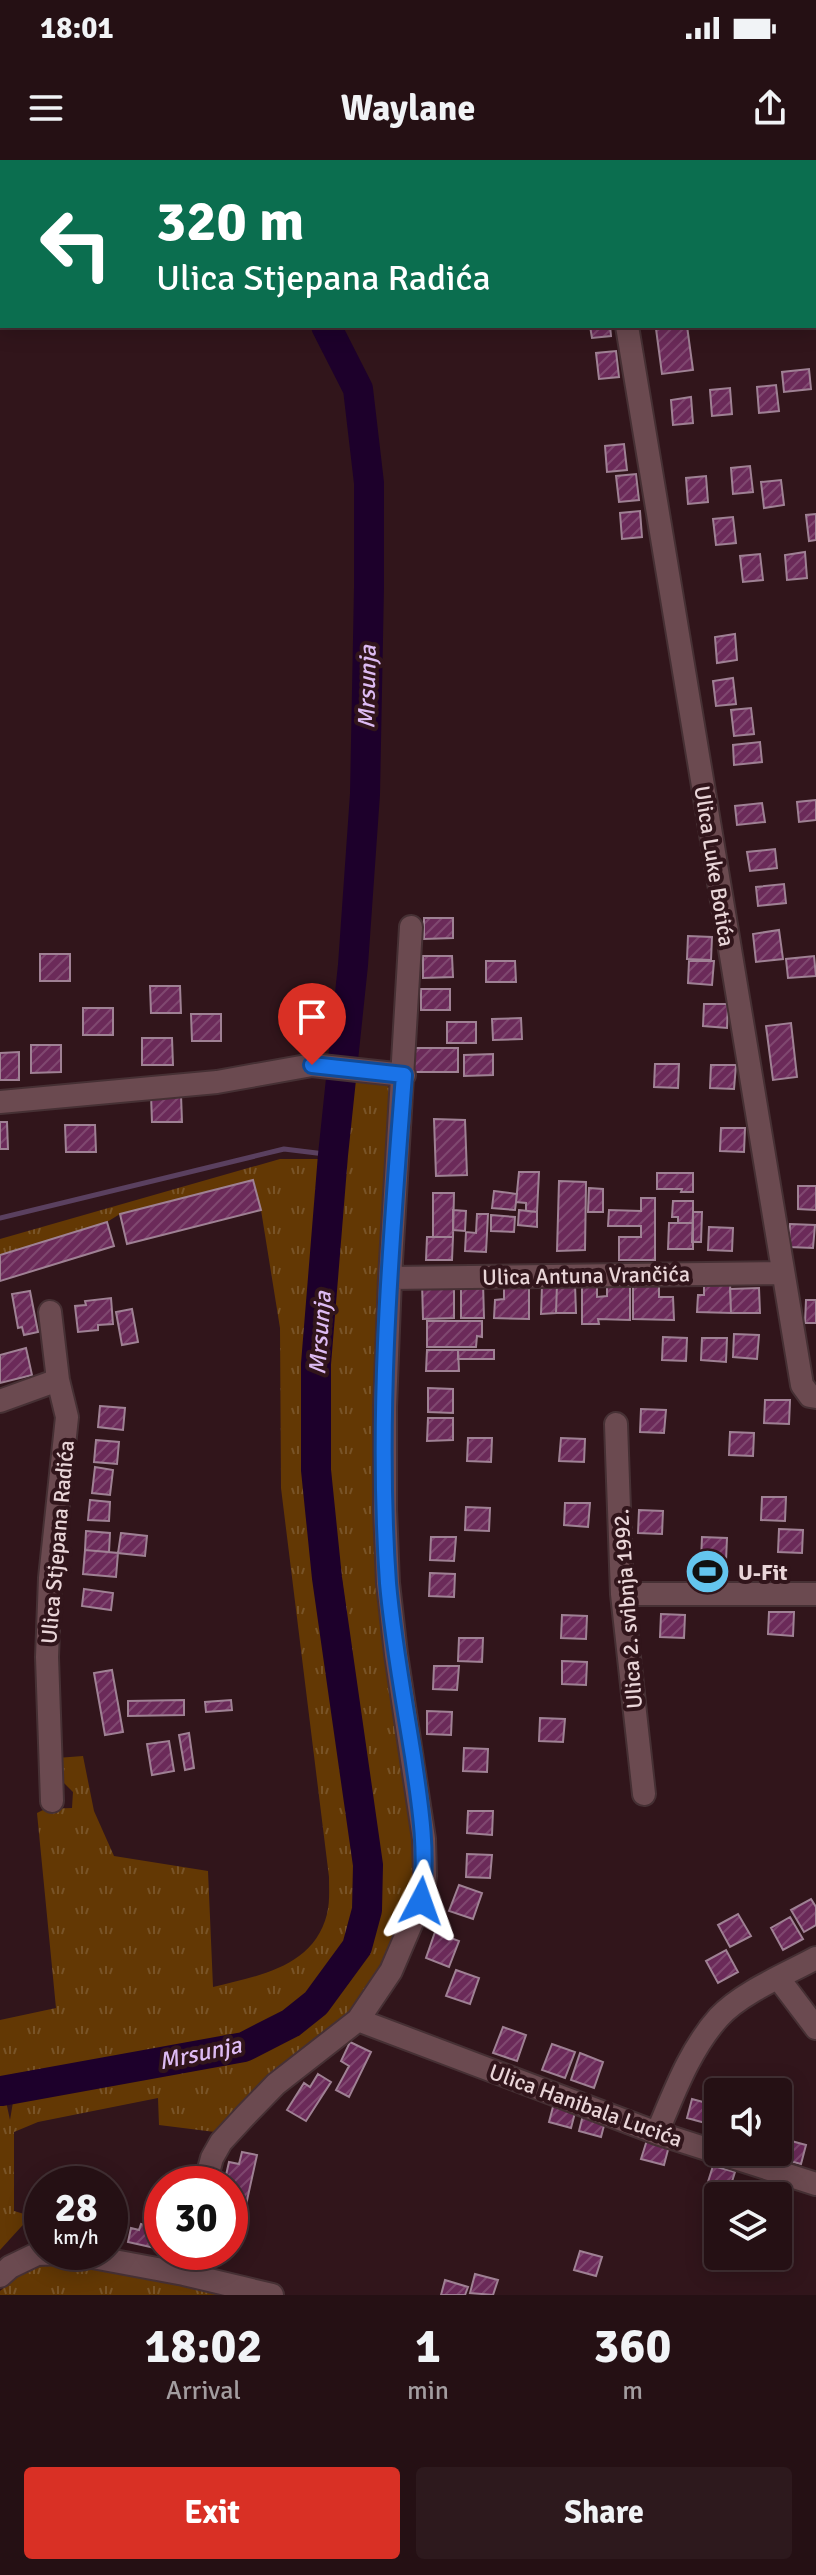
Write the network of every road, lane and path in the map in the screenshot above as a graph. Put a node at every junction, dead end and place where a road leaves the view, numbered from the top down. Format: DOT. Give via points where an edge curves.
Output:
graph roads {
  1 [pos="627,328"];
  2 [pos="411,927"];
  3 [pos="393,1074"];
  4 [pos="0,1102"];
  5 [pos="783,1273"];
  6 [pos="390,1278"];
  7 [pos="50,1312"];
  8 [pos="58,1380"];
  9 [pos="816,1397"];
  10 [pos="0,1401"];
  11 [pos="616,1424"];
  12 [pos="622,1594"];
  13 [pos="816,1594"];
  14 [pos="644,1794"];
  15 [pos="52,1801"];
  16 [pos="816,1958"];
  17 [pos="779,1979"];
  18 [pos="358,2020"];
  19 [pos="816,2028"];
  20 [pos="657,2133"];
  21 [pos="210,2166"];
  22 [pos="816,2184"];
  23 [pos="144,2259"];
  24 [pos="205,2270"];
  25 [pos="0,2276"];
  26 [pos="272,2295"];
  1 -- 5 [label="street, Ulica Luke Botića"];
  2 -- 3 [label="street"];
  3 -- 4 [label="street" via="312,1065 217,1082"];
  3 -- 6 [label="street"];
  5 -- 6 [label="street, Ulica Antuna Vrančića"];
  5 -- 9 [label="street, Ulica Luke Botića" via="802,1385"];
  6 -- 18 [label="street" via="385,1407 388,1583 425,1876 413,1926"];
  7 -- 8 [label="street, Ulica Stjepana Radića"];
  8 -- 10 [label="street"];
  8 -- 15 [label="street, Ulica Stjepana Radića" via="67,1417 50,1578"];
  11 -- 12 [label="street, Ulica 2. svibnja 1992."];
  12 -- 13 [label="street"];
  12 -- 14 [label="street, Ulica 2. svibnja 1992."];
  16 -- 17 [label="street"];
  17 -- 19 [label="street"];
  17 -- 20 [label="street" via="720,2015 696,2048"];
  18 -- 20 [label="street, Ulica Hanibala Lucića"];
  18 -- 21 [label="street" via="276,2084 221,2142"];
  20 -- 22 [label="street, Ulica Hanibala Lucića"];
  23 -- 25 [label="street" via="37,2254"];
  24 -- 26 [label="street"];
}
